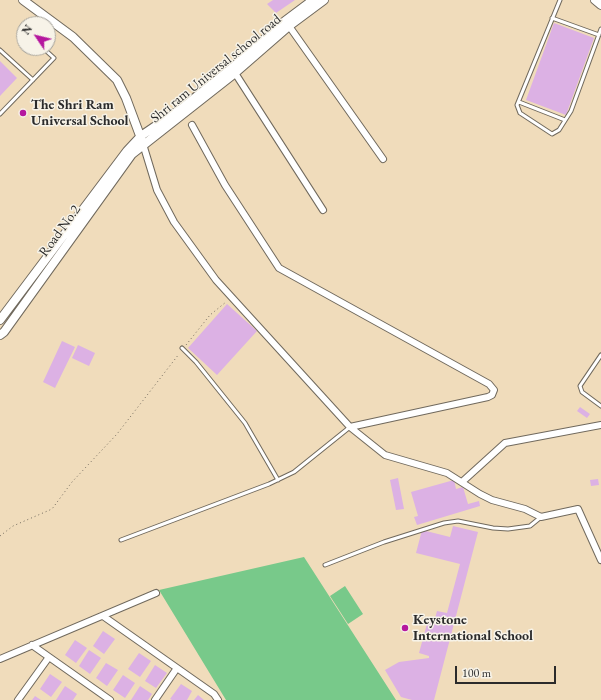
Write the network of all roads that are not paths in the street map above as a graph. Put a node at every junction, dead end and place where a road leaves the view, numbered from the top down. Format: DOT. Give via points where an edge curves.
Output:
graph roads {
  1 [pos="23,0"];
  2 [pos="324,0"];
  3 [pos="560,0"];
  4 [pos="595,0"];
  5 [pos="307,2"];
  6 [pos="601,4"];
  7 [pos="552,18"];
  8 [pos="289,26"];
  9 [pos="601,29"];
  10 [pos="599,35"];
  11 [pos="0,50"];
  12 [pos="52,56"];
  13 [pos="235,73"];
  14 [pos="32,80"];
  15 [pos="519,102"];
  16 [pos="0,114"];
  17 [pos="565,120"];
  18 [pos="192,125"];
  19 [pos="142,140"];
  20 [pos="383,159"];
  21 [pos="323,210"];
  22 [pos="0,320"];
  23 [pos="0,335"];
  24 [pos="182,348"];
  25 [pos="601,355"];
  26 [pos="601,406"];
  27 [pos="601,425"];
  28 [pos="350,427"];
  29 [pos="278,480"];
  30 [pos="462,482"];
  31 [pos="541,517"];
  32 [pos="121,540"];
  33 [pos="601,560"];
  34 [pos="325,565"];
  35 [pos="156,594"];
  36 [pos="104,616"];
  37 [pos="32,645"];
  38 [pos="49,657"];
  39 [pos="0,659"];
  40 [pos="177,668"];
  41 [pos="18,700"];
  42 [pos="110,700"];
  43 [pos="155,700"];
  44 [pos="218,700"];
  1 -- 19 [label="street" via="73,37 117,80"];
  2 -- 8 [label="street, Shri ram Universal school road"];
  3 -- 7 [label="lane"];
  4 -- 6 [label="street"];
  5 -- 19 [label="street, Shri ram Universal school road"];
  7 -- 10 [label="lane"];
  7 -- 15 [label="lane"];
  8 -- 13 [label="street, Shri ram Universal school road"];
  8 -- 20 [label="street"];
  9 -- 10 [label="lane"];
  10 -- 17 [label="lane" via="571,111"];
  11 -- 14 [label="lane"];
  12 -- 14 [label="lane" via="54,58"];
  13 -- 19 [label="street, Shri ram Universal school road"];
  13 -- 21 [label="street"];
  14 -- 16 [label="lane"];
  15 -- 17 [label="lane"];
  15 -- 17 [label="lane" via="517,109 520,113 552,134 559,130"];
  18 -- 28 [label="street" via="226,185 279,268 489,384 494,390 488,397"];
  19 -- 22 [label="street" via="127,151"];
  19 -- 23 [label="street, Road No.2"];
  19 -- 28 [label="street" via="157,190 174,222 216,280"];
  24 -- 29 [label="lane" via="245,423"];
  25 -- 26 [label="lane" via="580,386 582,392"];
  27 -- 30 [label="street" via="505,443"];
  28 -- 29 [label="lane" via="294,472"];
  28 -- 30 [label="street" via="385,455 448,473"];
  29 -- 32 [label="lane"];
  30 -- 31 [label="street" via="486,497 525,509"];
  31 -- 33 [label="street" via="578,509"];
  31 -- 34 [label="lane" via="530,526 508,529 458,521 444,523"];
  35 -- 36 [label="street"];
  36 -- 37 [label="street"];
  36 -- 40 [label="street"];
  37 -- 38 [label="street"];
  37 -- 39 [label="street"];
  38 -- 41 [label="street"];
  38 -- 42 [label="street"];
  40 -- 43 [label="street"];
  40 -- 44 [label="street" via="214,694"];
}
